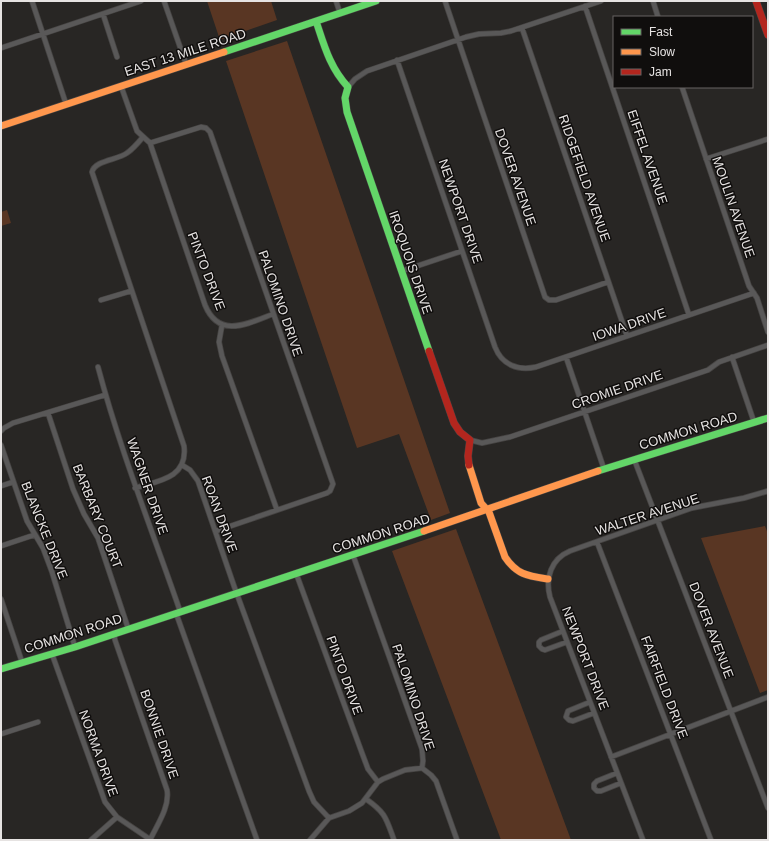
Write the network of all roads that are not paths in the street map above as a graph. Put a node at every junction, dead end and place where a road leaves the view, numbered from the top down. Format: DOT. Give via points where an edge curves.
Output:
graph roads {
  1 [pos="32,1"];
  2 [pos="141,1"];
  3 [pos="164,1"];
  4 [pos="336,1"];
  5 [pos="376,1"];
  6 [pos="445,1"];
  7 [pos="601,1"];
  8 [pos="653,1"];
  9 [pos="756,1"];
  10 [pos="586,6"];
  11 [pos="340,13"];
  12 [pos="103,14"];
  13 [pos="658,16"];
  14 [pos="316,21"];
  15 [pos="522,28"];
  16 [pos="43,34"];
  17 [pos="768,35"];
  18 [pos="458,39"];
  19 [pos="1,48"];
  20 [pos="117,57"];
  21 [pos="397,60"];
  22 [pos="186,64"];
  23 [pos="121,86"];
  24 [pos="348,86"];
  25 [pos="613,87"];
  26 [pos="613,88"];
  27 [pos="682,88"];
  28 [pos="66,104"];
  29 [pos="1,126"];
  30 [pos="143,138"];
  31 [pos="768,140"];
  32 [pos="150,143"];
  33 [pos="706,159"];
  34 [pos="462,251"];
  35 [pos="402,271"];
  36 [pos="608,282"];
  37 [pos="131,291"];
  38 [pos="754,293"];
  39 [pos="101,300"];
  40 [pos="273,314"];
  41 [pos="689,315"];
  42 [pos="222,325"];
  43 [pos="768,332"];
  44 [pos="627,336"];
  45 [pos="768,345"];
  46 [pos="566,357"];
  47 [pos="732,357"];
  48 [pos="510,365"];
  49 [pos="98,367"];
  50 [pos="105,395"];
  51 [pos="585,411"];
  52 [pos="48,413"];
  53 [pos="768,418"];
  54 [pos="754,422"];
  55 [pos="1,431"];
  56 [pos="470,440"];
  57 [pos="1,446"];
  58 [pos="634,459"];
  59 [pos="182,465"];
  60 [pos="604,469"];
  61 [pos="14,482"];
  62 [pos="1,486"];
  63 [pos="135,488"];
  64 [pos="768,491"];
  65 [pos="277,510"];
  66 [pos="486,510"];
  67 [pos="658,520"];
  68 [pos="216,531"];
  69 [pos="34,535"];
  70 [pos="597,542"];
  71 [pos="1,546"];
  72 [pos="354,555"];
  73 [pos="296,573"];
  74 [pos="548,579"];
  75 [pos="237,593"];
  76 [pos="1,599"];
  77 [pos="178,612"];
  78 [pos="128,628"];
  79 [pos="563,631"];
  80 [pos="114,633"];
  81 [pos="567,642"];
  82 [pos="75,647"];
  83 [pos="52,654"];
  84 [pos="22,662"];
  85 [pos="1,669"];
  86 [pos="768,697"];
  87 [pos="590,702"];
  88 [pos="731,711"];
  89 [pos="594,713"];
  90 [pos="38,722"];
  91 [pos="1,734"];
  92 [pos="671,734"];
  93 [pos="611,757"];
  94 [pos="422,768"];
  95 [pos="617,773"];
  96 [pos="378,782"];
  97 [pos="621,783"];
  98 [pos="366,799"];
  99 [pos="768,808"];
  100 [pos="117,817"];
  101 [pos="329,818"];
  102 [pos="314,836"];
  103 [pos="91,840"];
  104 [pos="150,840"];
  105 [pos="257,840"];
  106 [pos="310,840"];
  107 [pos="319,840"];
  108 [pos="394,840"];
  109 [pos="457,840"];
  110 [pos="642,840"];
  111 [pos="711,840"];
  1 -- 16 [label="street"];
  2 -- 12 [label="street"];
  3 -- 22 [label="street"];
  4 -- 11 [label="street"];
  5 -- 11 [label="street, EAST 13 MILE ROAD"];
  6 -- 18 [label="street, DOVER AVENUE"];
  7 -- 10 [label="street"];
  8 -- 13 [label="street"];
  9 -- 17 [label="street"];
  10 -- 15 [label="street"];
  10 -- 25 [label="street, EIFFEL AVENUE"];
  11 -- 14 [label="street, EAST 13 MILE ROAD"];
  12 -- 16 [label="street"];
  12 -- 20 [label="street"];
  14 -- 22 [label="street, EAST 13 MILE ROAD"];
  14 -- 24 [label="street" via="332,68"];
  15 -- 18 [label="street" via="504,33 474,34"];
  15 -- 36 [label="street, RIDGEFIELD AVENUE"];
  16 -- 19 [label="street"];
  16 -- 28 [label="street"];
  18 -- 21 [label="street"];
  18 -- 36 [label="street, DOVER AVENUE" via="545,297 556,300"];
  21 -- 24 [label="street" via="362,74"];
  21 -- 34 [label="street, NEWPORT DRIVE"];
  22 -- 23 [label="street, EAST 13 MILE ROAD"];
  23 -- 28 [label="street, EAST 13 MILE ROAD"];
  23 -- 30 [label="street" via="134,124"];
  24 -- 35 [label="street, IROQUOIS DRIVE" via="345,98 347,112"];
  26 -- 41 [label="street, EIFFEL AVENUE"];
  27 -- 33 [label="street, MOULIN AVENUE"];
  28 -- 29 [label="street, EAST 13 MILE ROAD"];
  30 -- 32 [label="street"];
  30 -- 37 [label="street" via="126,154 93,168 93,177"];
  31 -- 33 [label="street"];
  32 -- 40 [label="street, PALOMINO DRIVE" via="198,128 206,128 212,136"];
  32 -- 42 [label="street, PINTO DRIVE" via="205,305 214,320"];
  33 -- 38 [label="street, MOULIN AVENUE" via="749,286"];
  34 -- 35 [label="street"];
  34 -- 48 [label="street, NEWPORT DRIVE" via="496,350"];
  35 -- 56 [label="street, IROQUOIS DRIVE" via="454,423"];
  36 -- 44 [label="street, RIDGEFIELD AVENUE"];
  37 -- 39 [label="street"];
  37 -- 59 [label="street" via="183,441 185,451"];
  38 -- 41 [label="street, IOWA DRIVE"];
  38 -- 43 [label="street, MOULIN AVENUE"];
  40 -- 42 [label="street" via="243,325"];
  40 -- 65 [label="street, PALOMINO DRIVE" via="333,488 327,493"];
  41 -- 44 [label="street, IOWA DRIVE"];
  42 -- 65 [label="street, PINTO DRIVE" via="219,342 222,356"];
  44 -- 46 [label="street, IOWA DRIVE"];
  45 -- 47 [label="street, CROMIE DRIVE"];
  46 -- 48 [label="street, IOWA DRIVE" via="528,368"];
  46 -- 51 [label="street"];
  47 -- 51 [label="street, CROMIE DRIVE" via="708,370"];
  47 -- 54 [label="street"];
  49 -- 50 [label="street, WAGNER DRIVE"];
  50 -- 52 [label="street"];
  50 -- 63 [label="street, WAGNER DRIVE"];
  51 -- 56 [label="street, CROMIE DRIVE" via="510,437 482,443"];
  51 -- 60 [label="street"];
  52 -- 55 [label="street" via="13,424"];
  52 -- 78 [label="street, BARBARY COURT" via="73,489 98,538"];
  53 -- 54 [label="street, COMMON ROAD"];
  54 -- 58 [label="street, COMMON ROAD"];
  56 -- 66 [label="street" via="469,466 481,503"];
  57 -- 61 [label="street, BLANCKE DRIVE"];
  58 -- 60 [label="street, COMMON ROAD"];
  58 -- 67 [label="street, DOVER AVENUE"];
  59 -- 63 [label="street" via="169,478"];
  59 -- 68 [label="street, ROAN DRIVE" via="190,470 198,482"];
  60 -- 66 [label="street, COMMON ROAD"];
  61 -- 62 [label="street"];
  61 -- 69 [label="street, BLANCKE DRIVE" via="26,520"];
  63 -- 77 [label="street, WAGNER DRIVE"];
  64 -- 67 [label="street, WALTER AVENUE" via="692,508"];
  65 -- 68 [label="street"];
  66 -- 72 [label="street, COMMON ROAD"];
  66 -- 74 [label="street" via="509,564 521,574"];
  67 -- 70 [label="street, WALTER AVENUE"];
  67 -- 88 [label="street, DOVER AVENUE"];
  68 -- 75 [label="street, ROAN DRIVE"];
  69 -- 71 [label="street"];
  69 -- 82 [label="street, BLANCKE DRIVE" via="46,555"];
  70 -- 74 [label="street, WALTER AVENUE" via="562,555 553,565"];
  70 -- 92 [label="street, FAIRFIELD DRIVE"];
  72 -- 73 [label="street, COMMON ROAD"];
  72 -- 94 [label="street, PALOMINO DRIVE" via="422,749"];
  73 -- 75 [label="street, COMMON ROAD"];
  73 -- 96 [label="street, PINTO DRIVE" via="363,757"];
  74 -- 79 [label="street, NEWPORT DRIVE" via="550,597"];
  75 -- 77 [label="street, COMMON ROAD"];
  75 -- 101 [label="street, ROAN DRIVE" via="310,794"];
  76 -- 84 [label="street"];
  77 -- 78 [label="street, COMMON ROAD"];
  77 -- 105 [label="street, WAGNER DRIVE"];
  78 -- 80 [label="street, COMMON ROAD"];
  79 -- 81 [label="street, NEWPORT DRIVE"];
  79 -- 81 [label="street" via="541,640 538,642 539,646 545,650"];
  80 -- 82 [label="street, COMMON ROAD"];
  80 -- 104 [label="street, BONNIE DRIVE" via="167,790 165,808"];
  81 -- 87 [label="street, NEWPORT DRIVE"];
  82 -- 83 [label="street, COMMON ROAD"];
  83 -- 84 [label="street, COMMON ROAD"];
  83 -- 100 [label="street, NORMA DRIVE" via="102,798"];
  84 -- 85 [label="street, COMMON ROAD"];
  86 -- 88 [label="street"];
  87 -- 89 [label="street, NEWPORT DRIVE"];
  87 -- 89 [label="street" via="568,711 566,717 573,721"];
  88 -- 92 [label="street"];
  88 -- 99 [label="street, DOVER AVENUE"];
  89 -- 93 [label="street, NEWPORT DRIVE"];
  90 -- 91 [label="street"];
  92 -- 93 [label="street"];
  92 -- 111 [label="street, FAIRFIELD DRIVE"];
  93 -- 95 [label="street, NEWPORT DRIVE"];
  94 -- 96 [label="street" via="405,770"];
  94 -- 109 [label="street, PALOMINO DRIVE" via="436,781"];
  95 -- 97 [label="street, NEWPORT DRIVE"];
  95 -- 97 [label="street" via="597,781 594,788 600,791"];
  96 -- 98 [label="street"];
  97 -- 110 [label="street, NEWPORT DRIVE"];
  98 -- 101 [label="street" via="354,809"];
  98 -- 108 [label="street" via="382,812"];
  100 -- 103 [label="street"];
  100 -- 104 [label="street, NORMA DRIVE"];
  101 -- 102 [label="street"];
  102 -- 106 [label="street"];
  102 -- 107 [label="street"];
}
